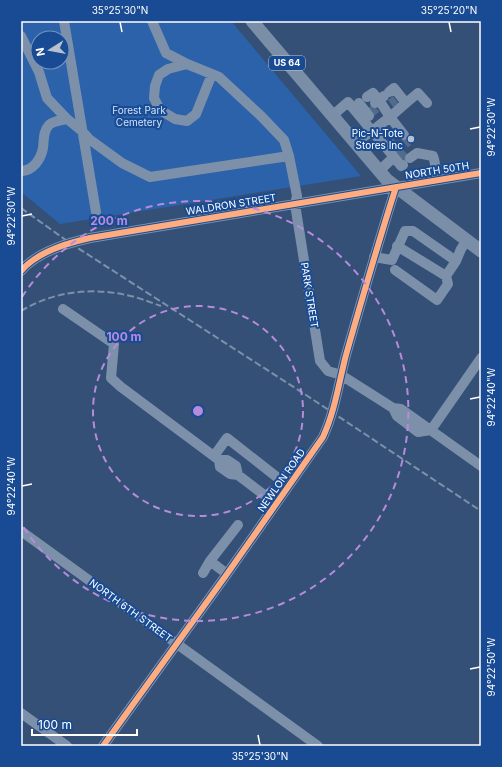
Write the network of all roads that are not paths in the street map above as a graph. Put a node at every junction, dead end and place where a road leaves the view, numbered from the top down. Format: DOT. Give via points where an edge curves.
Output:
graph roads {
  1 [pos="64,21"];
  2 [pos="152,21"];
  3 [pos="252,21"];
  4 [pos="21,36"];
  5 [pos="187,64"];
  6 [pos="212,74"];
  7 [pos="427,103"];
  8 [pos="378,105"];
  9 [pos="332,116"];
  10 [pos="67,119"];
  11 [pos="83,132"];
  12 [pos="355,143"];
  13 [pos="401,151"];
  14 [pos="289,156"];
  15 [pos="379,170"];
  16 [pos="21,171"];
  17 [pos="481,173"];
  18 [pos="438,180"];
  19 [pos="396,187"];
  20 [pos="295,204"];
  21 [pos="96,212"];
  22 [pos="467,240"];
  23 [pos="397,246"];
  24 [pos="481,251"];
  25 [pos="374,257"];
  26 [pos="392,260"];
  27 [pos="456,261"];
  28 [pos="21,271"];
  29 [pos="446,276"];
  30 [pos="63,309"];
  31 [pos="481,358"];
  32 [pos="341,375"];
  33 [pos="431,430"];
  34 [pos="217,458"];
  35 [pos="480,463"];
  36 [pos="278,478"];
  37 [pos="276,504"];
  38 [pos="238,525"];
  39 [pos="21,531"];
  40 [pos="210,561"];
  41 [pos="202,573"];
  42 [pos="227,574"];
  43 [pos="176,644"];
  44 [pos="21,713"];
  45 [pos="67,746"];
  46 [pos="103,746"];
  47 [pos="318,746"];
  1 -- 11 [label="street"];
  2 -- 5 [label="street" via="166,54"];
  3 -- 9 [label="main road, US 64"];
  4 -- 10 [label="street" via="39,72 47,98"];
  5 -- 6 [label="street"];
  5 -- 6 [label="street" via="168,69 159,75 155,86 154,98 160,110 176,119 187,121 196,114"];
  6 -- 14 [label="street, PARK STREET" via="219,77 284,140"];
  7 -- 8 [label="street" via="418,93"];
  8 -- 9 [label="street" via="348,102"];
  8 -- 12 [label="street"];
  8 -- 13 [label="street"];
  8 -- 13 [label="street"];
  9 -- 12 [label="main road, US 64"];
  10 -- 11 [label="street"];
  10 -- 16 [label="street" via="51,123 47,127 43,137 43,150 36,165 27,171"];
  11 -- 14 [label="street" via="122,163 150,176"];
  11 -- 21 [label="street"];
  12 -- 15 [label="main road, US 64"];
  13 -- 15 [label="street"];
  13 -- 18 [label="street" via="433,156"];
  14 -- 20 [label="street, PARK STREET" via="297,196"];
  15 -- 19 [label="main road, US 64"];
  17 -- 18 [label="street, NORTH 50TH"];
  18 -- 19 [label="street, NORTH 50TH"];
  19 -- 20 [label="street, WALDRON STREET"];
  19 -- 22 [label="main road, US 64"];
  19 -- 25 [label="street, NEWLON ROAD"];
  20 -- 28 [label="street, WALDRON STREET" via="70,243 35,258"];
  20 -- 32 [label="street, PARK STREET" via="320,361 328,371"];
  22 -- 24 [label="main road, US 64"];
  22 -- 27 [label="street"];
  23 -- 26 [label="street"];
  23 -- 27 [label="street" via="405,231 413,231"];
  23 -- 29 [label="street"];
  25 -- 26 [label="street"];
  25 -- 32 [label="street, NEWLON ROAD"];
  26 -- 29 [label="street" via="393,273 437,300 448,284"];
  27 -- 29 [label="street"];
  30 -- 34 [label="street" via="114,344 111,378"];
  31 -- 33 [label="street"];
  32 -- 33 [label="street, PARK STREET"];
  32 -- 37 [label="street, NEWLON ROAD" via="331,418 323,437"];
  33 -- 35 [label="street, PARK STREET"];
  34 -- 36 [label="street" via="227,438"];
  34 -- 37 [label="street" via="220,467 230,474 238,475"];
  37 -- 42 [label="street, NEWLON ROAD"];
  38 -- 40 [label="street"];
  39 -- 43 [label="street, NORTH 6TH STREET"];
  40 -- 41 [label="street"];
  40 -- 42 [label="street"];
  42 -- 43 [label="street, NEWLON ROAD"];
  43 -- 46 [label="street, NEWLON ROAD"];
  43 -- 47 [label="street, NORTH 6TH STREET"];
  44 -- 45 [label="street"];
}
